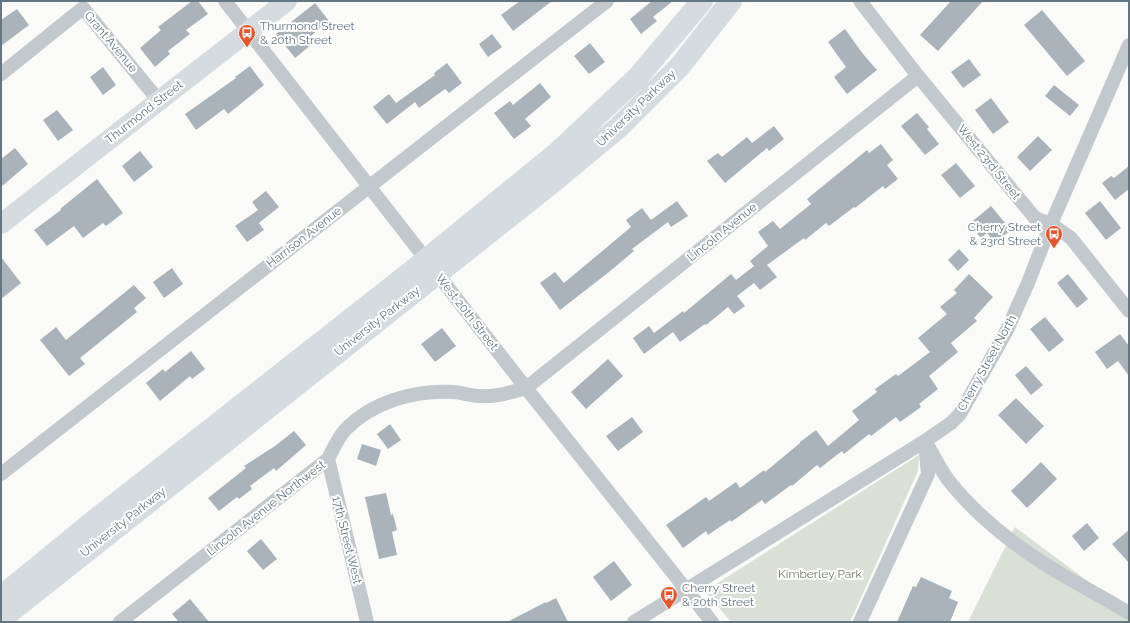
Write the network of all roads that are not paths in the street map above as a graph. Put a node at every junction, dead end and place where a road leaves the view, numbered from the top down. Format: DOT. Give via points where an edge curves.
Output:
graph roads {
  1 [pos="225,1"];
  2 [pos="287,1"];
  3 [pos="606,1"];
  4 [pos="702,1"];
  5 [pos="731,1"];
  6 [pos="860,1"];
  7 [pos="249,31"];
  8 [pos="1129,45"];
  9 [pos="1,74"];
  10 [pos="918,76"];
  11 [pos="159,101"];
  12 [pos="369,186"];
  13 [pos="1,224"];
  14 [pos="1051,224"];
  15 [pos="451,252"];
  16 [pos="417,279"];
  17 [pos="1129,311"];
  18 [pos="526,388"];
  19 [pos="925,442"];
  20 [pos="328,459"];
  21 [pos="1,474"];
  22 [pos="686,589"];
  23 [pos="1,597"];
  24 [pos="1129,613"];
  25 [pos="1,619"];
  26 [pos="120,622"];
  27 [pos="367,622"];
  28 [pos="634,622"];
  29 [pos="712,622"];
  30 [pos="860,622"];
  1 -- 7 [label="street, West 20th Street"];
  2 -- 7 [label="street, Thurmond Street"];
  3 -- 12 [label="street, Harrison Avenue"];
  4 -- 15 [label="main road, University Parkway" via="638,77"];
  5 -- 15 [label="main road, University Parkway" via="680,66 619,127 548,186"];
  6 -- 10 [label="street, West 23rd Street"];
  7 -- 11 [label="street, Thurmond Street"];
  7 -- 12 [label="street, West 20th Street"];
  8 -- 14 [label="street, Cherry Street North"];
  9 -- 11 [label="street, Grant Avenue" via="83,8"];
  10 -- 14 [label="street, West 23rd Street" via="1035,218"];
  10 -- 18 [label="street, Lincoln Avenue"];
  11 -- 13 [label="street, Thurmond Street"];
  12 -- 18 [label="street, West 20th Street"];
  12 -- 21 [label="street, Harrison Avenue"];
  14 -- 17 [label="street, West 23rd Street" via="1071,238"];
  14 -- 19 [label="street, Cherry Street North" via="1007,330 970,397 951,423"];
  15 -- 16 [label="main road, University Parkway"];
  16 -- 23 [label="main road, University Parkway" via="95,520"];
  16 -- 25 [label="main road, University Parkway"];
  18 -- 20 [label="street, Lincoln Avenue Northwest" via="493,396 442,392 392,400 374,407 358,418 344,431"];
  18 -- 22 [label="street, West 20th Street"];
  19 -- 22 [label="street, Cherry Street North"];
  19 -- 24 [label="street" via="948,479 969,503 1001,532 1034,557"];
  19 -- 30 [label="street" via="928,474"];
  20 -- 26 [label="street, Lincoln Avenue Northwest"];
  20 -- 27 [label="street, 17th Street West"];
  22 -- 28 [label="street, Cherry Street North"];
  22 -- 29 [label="street, West 20th Street"];
}
